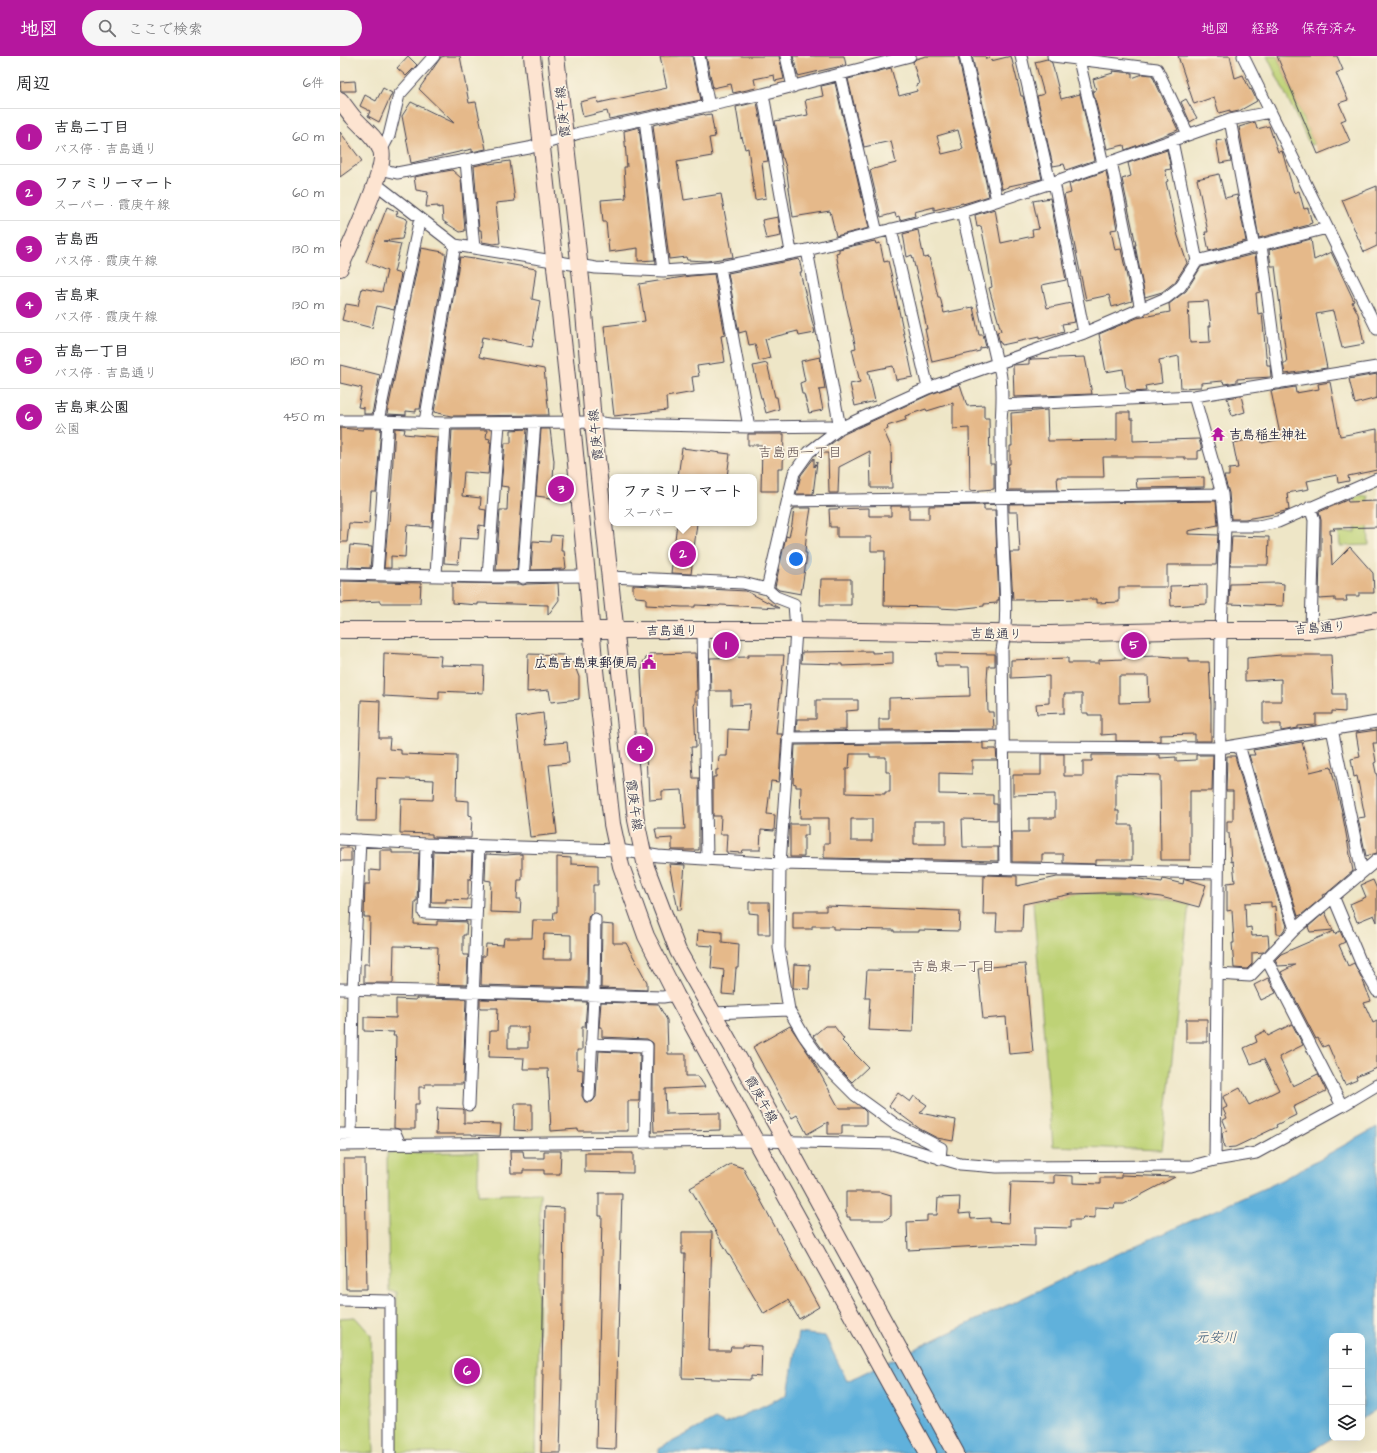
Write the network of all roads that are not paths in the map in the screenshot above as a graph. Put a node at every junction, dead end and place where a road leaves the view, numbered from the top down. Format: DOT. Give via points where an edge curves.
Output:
graph roads {
  1 [pos="434,56"];
  2 [pos="532,56"];
  3 [pos="556,56"];
  4 [pos="699,56"];
  5 [pos="786,56"];
  6 [pos="910,56"];
  7 [pos="965,56"];
  8 [pos="1021,56"];
  9 [pos="1053,56"];
  10 [pos="1243,56"];
  11 [pos="1079,60"];
  12 [pos="1115,60"];
  13 [pos="840,74"];
  14 [pos="793,87"];
  15 [pos="763,94"];
  16 [pos="340,100"];
  17 [pos="709,106"];
  18 [pos="1270,112"];
  19 [pos="645,119"];
  20 [pos="1230,120"];
  21 [pos="1188,134"];
  22 [pos="565,136"];
  23 [pos="1172,141"];
  24 [pos="542,144"];
  25 [pos="381,151"];
  26 [pos="466,161"];
  27 [pos="1107,162"];
  28 [pos="378,177"];
  29 [pos="1052,182"];
  30 [pos="997,200"];
  31 [pos="962,212"];
  32 [pos="420,218"];
  33 [pos="1327,228"];
  34 [pos="891,229"];
  35 [pos="877,233"];
  36 [pos="455,245"];
  37 [pos="1258,246"];
  38 [pos="474,248"];
  39 [pos="807,250"];
  40 [pos="791,252"];
  41 [pos="1197,261"];
  42 [pos="554,262"];
  43 [pos="579,266"];
  44 [pos="720,267"];
  45 [pos="340,268"];
  46 [pos="663,271"];
  47 [pos="1141,310"];
  48 [pos="1377,329"];
  49 [pos="1084,333"];
  50 [pos="997,363"];
  51 [pos="1377,367"];
  52 [pos="1279,383"];
  53 [pos="928,388"];
  54 [pos="1194,396"];
  55 [pos="1002,405"];
  56 [pos="340,421"];
  57 [pos="383,421"];
  58 [pos="425,422"];
  59 [pos="535,422"];
  60 [pos="572,422"];
  61 [pos="593,422"];
  62 [pos="445,423"];
  63 [pos="499,423"];
  64 [pos="749,427"];
  65 [pos="840,428"];
  66 [pos="1377,479"];
  67 [pos="1222,494"];
  68 [pos="1001,497"];
  69 [pos="789,501"];
  70 [pos="1310,507"];
  71 [pos="1225,526"];
  72 [pos="340,574"];
  73 [pos="377,574"];
  74 [pos="436,575"];
  75 [pos="587,576"];
  76 [pos="488,577"];
  77 [pos="610,577"];
  78 [pos="523,578"];
  79 [pos="768,589"];
  80 [pos="1377,620"];
  81 [pos="340,630"];
  82 [pos="591,630"];
  83 [pos="615,630"];
  84 [pos="796,630"];
  85 [pos="1221,630"];
  86 [pos="1311,630"];
  87 [pos="703,631"];
  88 [pos="1005,634"];
  89 [pos="1377,722"];
  90 [pos="1332,729"];
  91 [pos="788,738"];
  92 [pos="1003,742"];
  93 [pos="1239,745"];
  94 [pos="1220,748"];
  95 [pos="340,839"];
  96 [pos="360,840"];
  97 [pos="426,844"];
  98 [pos="479,846"];
  99 [pos="618,850"];
  100 [pos="643,854"];
  101 [pos="707,859"];
  102 [pos="1377,860"];
  103 [pos="780,864"];
  104 [pos="1005,868"];
  105 [pos="1362,872"];
  106 [pos="1217,873"];
  107 [pos="1333,896"];
  108 [pos="476,915"];
  109 [pos="595,919"];
  110 [pos="1295,929"];
  111 [pos="1266,958"];
  112 [pos="1217,974"];
  113 [pos="340,989"];
  114 [pos="353,989"];
  115 [pos="1377,991"];
  116 [pos="473,993"];
  117 [pos="676,994"];
  118 [pos="594,996"];
  119 [pos="789,1010"];
  120 [pos="713,1013"];
  121 [pos="592,1044"];
  122 [pos="1377,1085"];
  123 [pos="589,1096"];
  124 [pos="469,1105"];
  125 [pos="1342,1106"];
  126 [pos="345,1134"];
  127 [pos="756,1141"];
  128 [pos="786,1142"];
  129 [pos="645,1143"];
  130 [pos="400,1144"];
  131 [pos="340,1145"];
  132 [pos="940,1159"];
  133 [pos="1215,1160"];
  134 [pos="340,1300"];
  135 [pos="390,1453"];
  136 [pos="928,1453"];
  137 [pos="956,1453"];
  1 -- 25 [label="street" via="399,95 389,136"];
  2 -- 24 [label="street"];
  3 -- 22 [label="street, 霞庚午線"];
  4 -- 17 [label="street"];
  5 -- 14 [label="street"];
  6 -- 13 [label="street"];
  7 -- 30 [label="street"];
  8 -- 29 [label="street"];
  9 -- 11 [label="street"];
  10 -- 18 [label="street"];
  11 -- 12 [label="street"];
  11 -- 27 [label="street"];
  12 -- 21 [label="street" via="1157,69"];
  13 -- 14 [label="street"];
  13 -- 35 [label="street"];
  14 -- 15 [label="street"];
  15 -- 17 [label="street"];
  15 -- 40 [label="street"];
  16 -- 25 [label="street" via="373,137"];
  17 -- 19 [label="street"];
  18 -- 20 [label="street"];
  18 -- 33 [label="street"];
  19 -- 22 [label="street"];
  19 -- 46 [label="street"];
  20 -- 21 [label="street"];
  20 -- 37 [label="street"];
  21 -- 23 [label="street"];
  22 -- 24 [label="street"];
  22 -- 43 [label="street, 霞庚午線"];
  23 -- 27 [label="street"];
  23 -- 41 [label="street"];
  24 -- 26 [label="street"];
  24 -- 42 [label="street"];
  25 -- 28 [label="street"];
  26 -- 28 [label="street"];
  26 -- 38 [label="street"];
  27 -- 29 [label="street"];
  27 -- 47 [label="street"];
  28 -- 32 [label="street"];
  28 -- 45 [label="street"];
  29 -- 30 [label="street"];
  29 -- 49 [label="street"];
  30 -- 31 [label="street"];
  31 -- 34 [label="street"];
  31 -- 50 [label="street"];
  32 -- 36 [label="street"];
  32 -- 57 [label="street"];
  33 -- 37 [label="street"];
  33 -- 48 [label="street"];
  34 -- 35 [label="street"];
  34 -- 53 [label="street"];
  35 -- 39 [label="street"];
  36 -- 38 [label="street"];
  36 -- 58 [label="street"];
  37 -- 41 [label="street"];
  37 -- 52 [label="street"];
  38 -- 42 [label="street"];
  39 -- 40 [label="street"];
  39 -- 65 [label="street"];
  40 -- 44 [label="street"];
  41 -- 47 [label="street" via="1180,287 1166,298"];
  42 -- 43 [label="street"];
  42 -- 60 [label="street"];
  43 -- 46 [label="street"];
  43 -- 61 [label="street, 霞庚午線"];
  44 -- 46 [label="street"];
  44 -- 64 [label="street"];
  47 -- 49 [label="street"];
  49 -- 50 [label="street"];
  50 -- 53 [label="street"];
  50 -- 55 [label="street" via="1000,368"];
  51 -- 52 [label="street"];
  52 -- 54 [label="street"];
  53 -- 65 [label="street"];
  54 -- 55 [label="street"];
  54 -- 67 [label="street"];
  55 -- 68 [label="street"];
  56 -- 57 [label="street"];
  57 -- 58 [label="street"];
  57 -- 73 [label="street"];
  58 -- 62 [label="street"];
  59 -- 60 [label="street"];
  59 -- 63 [label="street"];
  59 -- 78 [label="street"];
  60 -- 61 [label="street"];
  60 -- 75 [label="street"];
  61 -- 64 [label="street"];
  61 -- 77 [label="street, 霞庚午線"];
  62 -- 63 [label="street"];
  62 -- 74 [label="street"];
  63 -- 76 [label="street"];
  64 -- 65 [label="street"];
  65 -- 69 [label="street" via="809,452 794,473"];
  66 -- 70 [label="street"];
  67 -- 68 [label="street"];
  67 -- 71 [label="street"];
  68 -- 69 [label="street"];
  68 -- 88 [label="street"];
  69 -- 79 [label="street"];
  70 -- 71 [label="street" via="1278,522 1258,526"];
  70 -- 86 [label="street" via="1314,520"];
  71 -- 85 [label="street"];
  72 -- 73 [label="street"];
  73 -- 74 [label="street"];
  74 -- 76 [label="street"];
  75 -- 78 [label="street"];
  75 -- 82 [label="street"];
  76 -- 78 [label="street"];
  77 -- 79 [label="street" via="743,583"];
  77 -- 83 [label="street, 霞庚午線"];
  79 -- 84 [label="street" via="776,597 794,604"];
  80 -- 86 [label="street, 吉島通り"];
  81 -- 82 [label="street, 吉島通り"];
  82 -- 83 [label="street, 吉島通り"];
  82 -- 99 [label="street" via="612,824"];
  83 -- 87 [label="street, 吉島通り"];
  83 -- 100 [label="street, 霞庚午線" via="636,820"];
  84 -- 87 [label="street, 吉島通り"];
  84 -- 88 [label="street, 吉島通り"];
  84 -- 91 [label="street"];
  85 -- 86 [label="street, 吉島通り"];
  85 -- 88 [label="street, 吉島通り"];
  85 -- 94 [label="street"];
  87 -- 101 [label="street"];
  88 -- 92 [label="street" via="1002,650"];
  89 -- 90 [label="street"];
  90 -- 93 [label="street"];
  90 -- 105 [label="street"];
  91 -- 92 [label="street"];
  91 -- 103 [label="street"];
  92 -- 94 [label="street"];
  92 -- 104 [label="street"];
  93 -- 94 [label="street"];
  93 -- 110 [label="street"];
  94 -- 106 [label="street"];
  95 -- 96 [label="street"];
  96 -- 97 [label="street"];
  96 -- 114 [label="street"];
  97 -- 98 [label="street"];
  97 -- 108 [label="street" via="424,913"];
  98 -- 99 [label="street"];
  98 -- 108 [label="street"];
  99 -- 100 [label="street"];
  99 -- 117 [label="street" via="621,866 646,936"];
  100 -- 101 [label="street"];
  100 -- 120 [label="street, 霞庚午線" via="678,951"];
  101 -- 103 [label="street"];
  102 -- 105 [label="street"];
  103 -- 104 [label="street"];
  103 -- 119 [label="street" via="779,948"];
  104 -- 106 [label="street"];
  105 -- 107 [label="street"];
  106 -- 112 [label="street"];
  107 -- 110 [label="street"];
  107 -- 115 [label="street" via="1361,964"];
  108 -- 116 [label="street"];
  109 -- 118 [label="street"];
  110 -- 111 [label="street"];
  111 -- 112 [label="street" via="1250,976"];
  111 -- 125 [label="street"];
  112 -- 133 [label="street"];
  113 -- 114 [label="street"];
  114 -- 116 [label="street"];
  114 -- 126 [label="street"];
  116 -- 118 [label="street"];
  116 -- 124 [label="street"];
  117 -- 118 [label="street" via="663,997"];
  117 -- 127 [label="street"];
  118 -- 121 [label="street"];
  119 -- 120 [label="street"];
  119 -- 132 [label="street" via="825,1065 845,1086 895,1124 941,1148"];
  120 -- 128 [label="street, 霞庚午線"];
  121 -- 123 [label="street"];
  121 -- 129 [label="street" via="647,1046"];
  122 -- 125 [label="street"];
  125 -- 133 [label="street" via="1256,1153"];
  126 -- 130 [label="street" via="396,1135"];
  127 -- 128 [label="street"];
  127 -- 129 [label="street"];
  127 -- 136 [label="street"];
  128 -- 132 [label="street" via="892,1144"];
  128 -- 137 [label="street, 霞庚午線"];
  129 -- 130 [label="street"];
  130 -- 131 [label="street"];
  132 -- 133 [label="street" via="960,1164 997,1167 1192,1166"];
  134 -- 135 [label="street" via="390,1301"];
}
